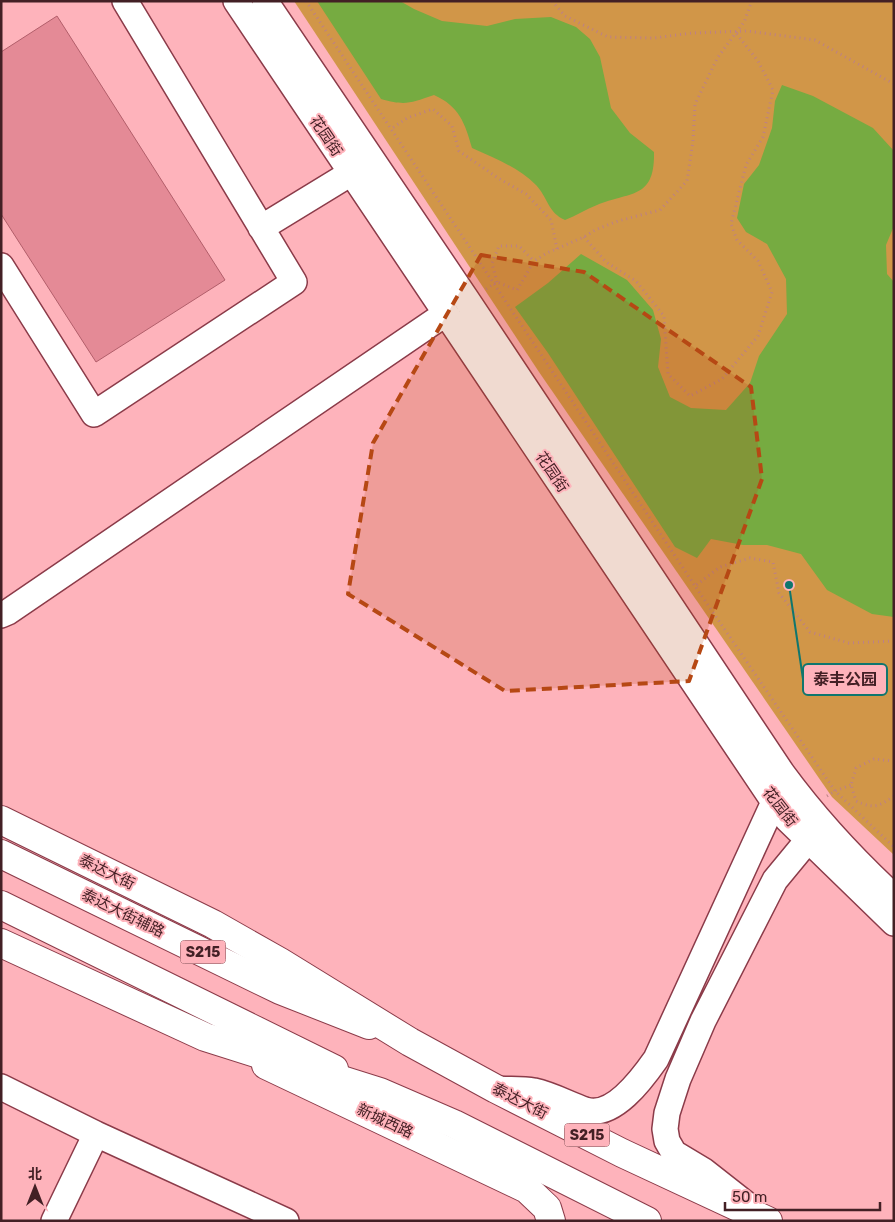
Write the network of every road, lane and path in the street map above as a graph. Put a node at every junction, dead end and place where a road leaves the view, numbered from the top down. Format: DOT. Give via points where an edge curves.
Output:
graph roads {
  1 [pos="125,1"];
  2 [pos="236,1"];
  3 [pos="265,1"];
  4 [pos="306,1"];
  5 [pos="552,1"];
  6 [pos="752,1"];
  7 [pos="736,32"];
  8 [pos="894,84"];
  9 [pos="391,129"];
  10 [pos="351,173"];
  11 [pos="261,228"];
  12 [pos="584,237"];
  13 [pos="557,249"];
  14 [pos="534,261"];
  15 [pos="1,266"];
  16 [pos="496,283"];
  17 [pos="467,300"];
  18 [pos="445,314"];
  19 [pos="696,586"];
  20 [pos="1,615"];
  21 [pos="894,641"];
  22 [pos="894,762"];
  23 [pos="894,796"];
  24 [pos="774,802"];
  25 [pos="1,820"];
  26 [pos="808,840"];
  27 [pos="894,847"];
  28 [pos="1,854"];
  29 [pos="894,897"];
  30 [pos="1,905"];
  31 [pos="894,923"];
  32 [pos="1,943"];
  33 [pos="205,1037"];
  34 [pos="410,1042"];
  35 [pos="1,1087"];
  36 [pos="496,1090"];
  37 [pos="380,1092"];
  38 [pos="96,1134"];
  39 [pos="54,1221"];
  40 [pos="286,1221"];
  41 [pos="551,1221"];
  42 [pos="647,1221"];
  43 [pos="769,1221"];
  1 -- 11 [label="street"];
  2 -- 10 [label="street, 花园街"];
  3 -- 17 [label="street, 花园街"];
  4 -- 9 [label="path"];
  5 -- 7 [label="path" via="565,16 608,37 654,38"];
  6 -- 7 [label="path" via="744,22"];
  7 -- 8 [label="path" via="815,40"];
  7 -- 12 [label="path" via="718,56 695,104 687,181 660,210 618,221"];
  7 -- 12 [label="path" via="758,61 773,90 763,137 746,165 730,224 737,240 758,261 772,292 758,336 722,379 690,396 668,374 664,316 636,281 606,262"];
  9 -- 13 [label="path" via="407,118 433,109 452,126 459,151 526,194 551,220"];
  9 -- 16 [label="path"];
  10 -- 11 [label="street"];
  10 -- 18 [label="street, 花园街"];
  11 -- 15 [label="street" via="294,282 94,414"];
  12 -- 13 [label="path"];
  13 -- 14 [label="path"];
  14 -- 16 [label="path" via="517,290"];
  14 -- 16 [label="path" via="519,246 499,246 492,263"];
  16 -- 17 [label="path"];
  16 -- 19 [label="path"];
  17 -- 29 [label="street, 花园街" via="782,773 832,834"];
  18 -- 20 [label="street"];
  18 -- 24 [label="street, 花园街"];
  19 -- 21 [label="path" via="720,567 750,558 773,562 780,593 810,632 849,643"];
  19 -- 27 [label="path" via="835,791"];
  22 -- 23 [label="path" via="874,759 856,768 851,785 856,801 869,806 881,805"];
  24 -- 26 [label="street, 花园街"];
  24 -- 36 [label="street" via="656,1059 627,1094 607,1108 592,1111 533,1091"];
  25 -- 34 [label="main road, 泰达大街" via="213,924"];
  26 -- 31 [label="street, 花园街"];
  26 -- 43 [label="street" via="776,880 704,1021 678,1079 665,1129 674,1153 704,1171"];
  28 -- 34 [label="main road, 泰达大街辅路 / S215" via="280,990"];
  30 -- 37 [label="main road"];
  32 -- 33 [label="main road"];
  33 -- 37 [label="main road"];
  33 -- 41 [label="main road, 新城西路" via="527,1189 548,1208"];
  34 -- 36 [label="main road, 泰达大街 / S215"];
  35 -- 38 [label="street"];
  36 -- 43 [label="main road, 泰达大街 / S215"];
  37 -- 42 [label="main road" via="454,1124"];
  38 -- 39 [label="street"];
  38 -- 40 [label="street"];
}
